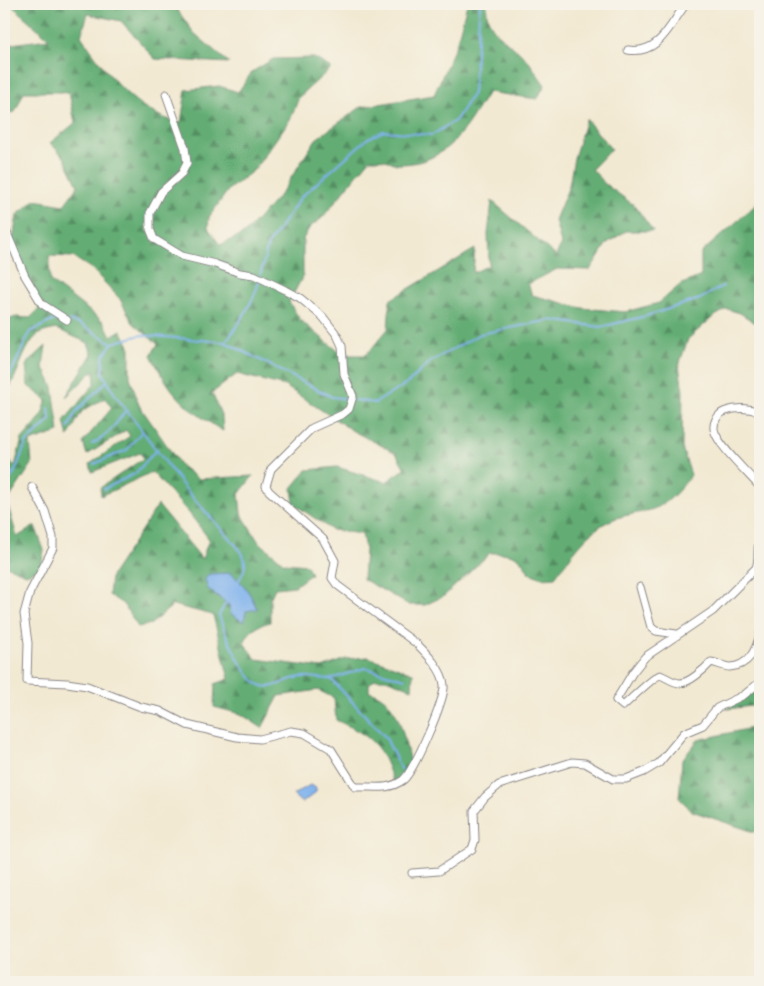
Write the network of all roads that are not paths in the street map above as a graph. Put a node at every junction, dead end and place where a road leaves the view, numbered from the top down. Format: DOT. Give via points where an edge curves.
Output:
graph roads {
  1 [pos="686,4"];
  2 [pos="628,50"];
  3 [pos="166,94"];
  4 [pos="4,226"];
  5 [pos="67,320"];
  6 [pos="760,412"];
  7 [pos="760,487"];
  8 [pos="32,488"];
  9 [pos="760,538"];
  10 [pos="640,587"];
  11 [pos="676,634"];
  12 [pos="760,634"];
  13 [pos="760,682"];
  14 [pos="412,873"];
  1 -- 2 [label="street" via="662,38 639,52"];
  3 -- 8 [label="street" via="187,163 154,204 149,220 152,234 168,249 182,256 269,281 323,317 342,346 344,374 353,396 350,409 312,428 268,474 267,490 323,539 335,561 332,578 337,585 422,649 435,666 444,685 443,697 406,779 385,788 355,787 331,748 304,733 291,731 260,739 237,737 187,725 160,711 87,686 27,680 28,643 24,614 30,592 53,548 53,536 45,511"];
  4 -- 5 [label="street" via="25,276 42,304"];
  6 -- 7 [label="street" via="750,408 722,412 714,430"];
  9 -- 11 [label="street" via="756,568 713,611"];
  10 -- 11 [label="street" via="651,627 656,631"];
  11 -- 12 [label="street" via="645,657 623,686 616,700 618,704 623,706 660,675 684,683 711,662 728,668 739,665 754,653"];
  13 -- 14 [label="street" via="744,695 717,708 703,725 684,733 660,763 644,772 626,779 612,779 585,763 572,762 499,786 474,811 475,840 472,849 440,871"];
}
